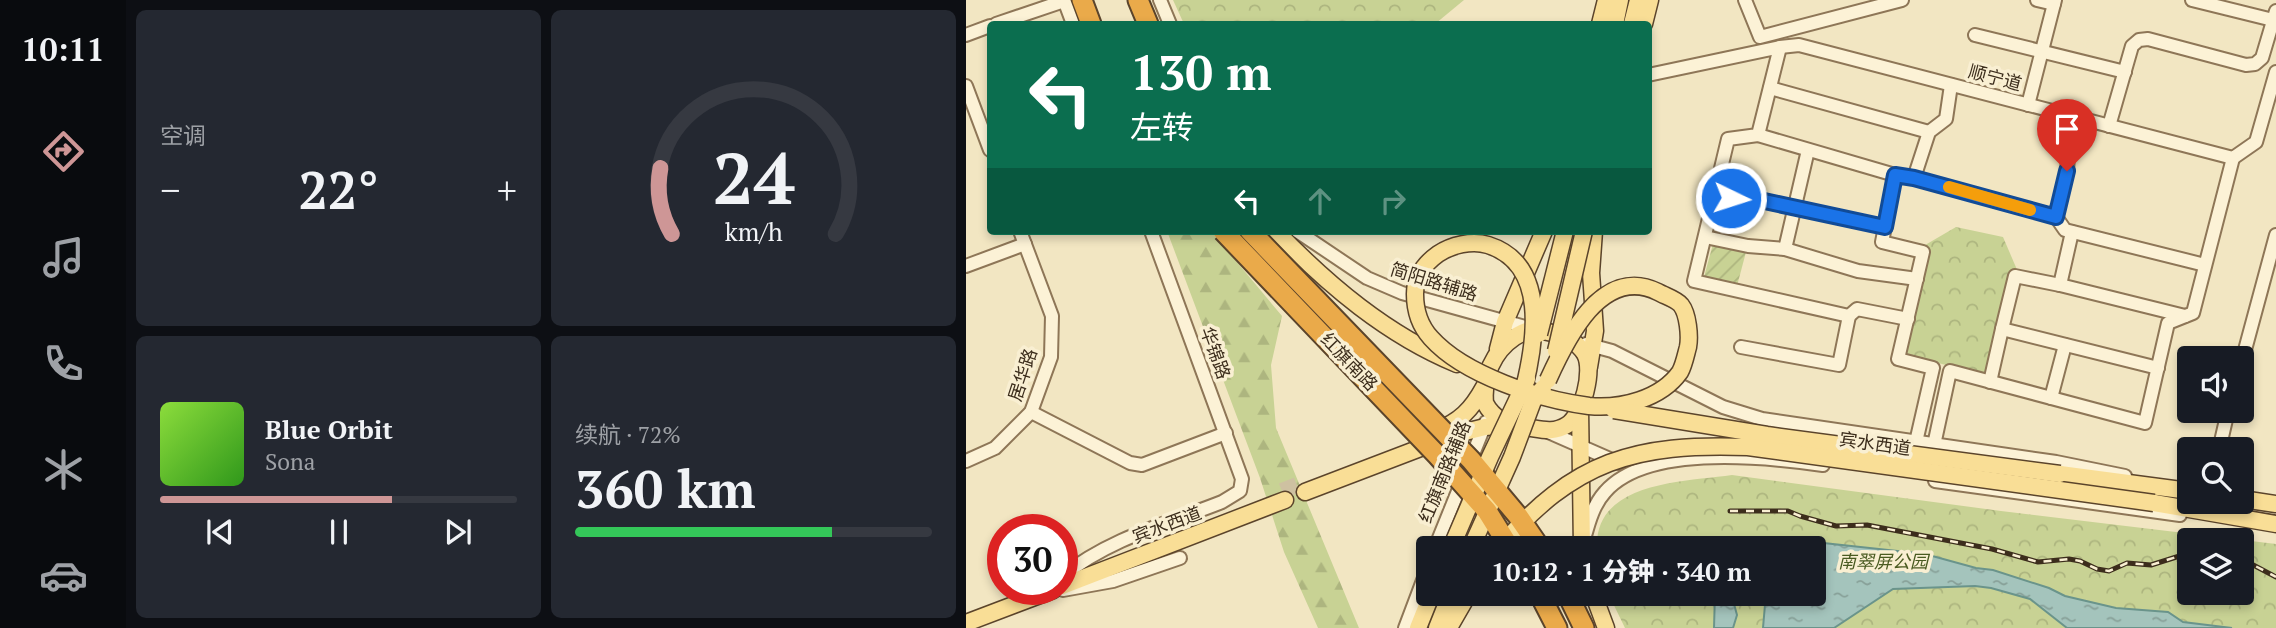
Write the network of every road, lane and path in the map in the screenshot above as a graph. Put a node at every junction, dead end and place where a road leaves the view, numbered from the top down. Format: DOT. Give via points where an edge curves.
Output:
graph roads {
  1 [pos="1070,0"];
  2 [pos="1138,0"];
  3 [pos="1160,0"];
  4 [pos="1606,0"];
  5 [pos="1620,0"];
  6 [pos="1638,0"];
  7 [pos="1650,0"];
  8 [pos="1745,0"];
  9 [pos="1902,0"];
  10 [pos="2037,0"];
  11 [pos="2192,0"];
  12 [pos="2054,2"];
  13 [pos="1873,3"];
  14 [pos="2275,15"];
  15 [pos="1005,21"];
  16 [pos="1073,21"];
  17 [pos="1088,21"];
  18 [pos="1147,21"];
  19 [pos="1169,21"];
  20 [pos="1601,21"];
  21 [pos="1616,21"];
  22 [pos="1633,21"];
  23 [pos="1645,21"];
  24 [pos="987,27"];
  25 [pos="966,35"];
  26 [pos="1975,35"];
  27 [pos="1780,47"];
  28 [pos="2042,51"];
  29 [pos="2125,72"];
  30 [pos="2276,72"];
  31 [pos="1652,74"];
  32 [pos="1951,85"];
  33 [pos="966,86"];
  34 [pos="1770,88"];
  35 [pos="2028,105"];
  36 [pos="2071,116"];
  37 [pos="2109,126"];
  38 [pos="1929,132"];
  39 [pos="1758,135"];
  40 [pos="987,142"];
  41 [pos="1808,150"];
  42 [pos="2233,158"];
  43 [pos="1895,175"];
  44 [pos="1914,178"];
  45 [pos="1715,193"];
  46 [pos="1795,207"];
  47 [pos="2056,217"];
  48 [pos="1885,227"];
  49 [pos="2072,232"];
  50 [pos="2276,234"];
  51 [pos="1021,235"];
  52 [pos="1152,235"];
  53 [pos="1227,235"];
  54 [pos="1254,235"];
  55 [pos="1280,235"];
  56 [pos="1303,235"];
  57 [pos="1542,235"];
  58 [pos="1564,235"];
  59 [pos="1583,235"];
  60 [pos="1594,235"];
  61 [pos="1704,237"];
  62 [pos="1024,244"];
  63 [pos="1785,249"];
  64 [pos="2205,265"];
  65 [pos="966,266"];
  66 [pos="1917,279"];
  67 [pos="2060,285"];
  68 [pos="1849,316"];
  69 [pos="2185,316"];
  70 [pos="1908,319"];
  71 [pos="1505,322"];
  72 [pos="1532,329"];
  73 [pos="2003,330"];
  74 [pos="1569,338"];
  75 [pos="2064,345"];
  76 [pos="1593,346"];
  77 [pos="2246,346"];
  78 [pos="1741,347"];
  79 [pos="1498,351"];
  80 [pos="1589,366"];
  81 [pos="1933,368"];
  82 [pos="2158,368"];
  83 [pos="1950,371"];
  84 [pos="1480,378"];
  85 [pos="1548,380"];
  86 [pos="1990,382"];
  87 [pos="1524,388"];
  88 [pos="2050,398"];
  89 [pos="1586,407"];
  90 [pos="1488,410"];
  91 [pos="1031,412"];
  92 [pos="1509,425"];
  93 [pos="1485,427"];
  94 [pos="1545,431"];
  95 [pos="1226,433"];
  96 [pos="1441,440"];
  97 [pos="1916,442"];
  98 [pos="1580,444"];
  99 [pos="1934,445"];
  100 [pos="1512,457"];
  101 [pos="966,461"];
  102 [pos="1468,469"];
  103 [pos="1636,471"];
  104 [pos="2162,486"];
  105 [pos="2177,489"];
  106 [pos="1284,495"];
  107 [pos="2254,501"];
  108 [pos="2276,504"];
  109 [pos="2248,520"];
  110 [pos="2276,524"];
  111 [pos="1440,536"];
  112 [pos="1456,536"];
  113 [pos="1476,536"];
  114 [pos="1487,536"];
  115 [pos="1503,536"];
  116 [pos="1510,536"];
  117 [pos="1532,536"];
  118 [pos="1582,536"];
  119 [pos="1585,536"];
  120 [pos="1180,558"];
  121 [pos="1078,564"];
  122 [pos="1078,577"];
  123 [pos="1078,583"];
  124 [pos="1416,599"];
  125 [pos="987,605"];
  126 [pos="1013,605"];
  127 [pos="1427,606"];
  128 [pos="1449,606"];
  129 [pos="1456,606"];
  130 [pos="1460,606"];
  131 [pos="1546,606"];
  132 [pos="1573,606"];
  133 [pos="1598,606"];
  134 [pos="966,613"];
  135 [pos="966,623"];
  136 [pos="1445,627"];
  137 [pos="1405,628"];
  138 [pos="1418,628"];
  139 [pos="1555,628"];
  140 [pos="1584,628"];
  141 [pos="1606,628"];
  1 -- 15 [label="street"];
  1 -- 16 [label="street"];
  1 -- 17 [label="highway"];
  2 -- 18 [label="highway"];
  3 -- 19 [label="street"];
  4 -- 20 [label="main road"];
  5 -- 21 [label="main road"];
  6 -- 22 [label="main road"];
  7 -- 23 [label="main road"];
  8 -- 13 [label="street" via="1760,37"];
  9 -- 13 [label="street"];
  10 -- 12 [label="street"];
  11 -- 14 [label="street"];
  12 -- 28 [label="street"];
  14 -- 29 [label="street" via="2262,58 2255,64 2148,39 2132,46"];
  24 -- 25 [label="street"];
  26 -- 28 [label="street"];
  27 -- 31 [label="street, 顺宁道"];
  27 -- 32 [label="street, 顺宁道" via="1799,45"];
  27 -- 34 [label="street"];
  28 -- 29 [label="street"];
  28 -- 35 [label="street"];
  29 -- 37 [label="street"];
  30 -- 42 [label="street" via="2256,142"];
  32 -- 35 [label="street, 顺宁道"];
  32 -- 38 [label="street" via="1945,119"];
  33 -- 40 [label="street"];
  34 -- 38 [label="street"];
  34 -- 39 [label="street"];
  35 -- 36 [label="street, 顺宁道"];
  36 -- 37 [label="street, 顺宁道"];
  36 -- 47 [label="street" via="2067,171"];
  37 -- 42 [label="street, 顺宁道"];
  38 -- 44 [label="street"];
  39 -- 41 [label="street"];
  39 -- 45 [label="street" via="1728,139"];
  41 -- 43 [label="street"];
  41 -- 46 [label="street"];
  42 -- 64 [label="street"];
  43 -- 44 [label="street"];
  43 -- 48 [label="street"];
  44 -- 47 [label="street"];
  45 -- 46 [label="street" via="1747,203 1755,199"];
  45 -- 61 [label="street"];
  46 -- 48 [label="street"];
  46 -- 63 [label="street"];
  47 -- 49 [label="street"];
  48 -- 66 [label="street" via="1882,242 1923,252"];
  49 -- 64 [label="street"];
  49 -- 67 [label="street"];
  50 -- 77 [label="street"];
  51 -- 62 [label="street, 居华路"];
  52 -- 95 [label="street, 华锦路"];
  53 -- 115 [label="highway, 红旗南路, bridge" via="1437,455 1488,511"];
  54 -- 117 [label="highway, 红旗南路, bridge" via="1471,460"];
  55 -- 84 [label="main road, bridge" via="1326,280 1382,323"];
  56 -- 71 [label="street, 简阳路辅路" via="1367,278 1402,293"];
  57 -- 71 [label="main road"];
  58 -- 87 [label="main road, bridge"];
  59 -- 85 [label="main road, bridge"];
  60 -- 76 [label="main road"];
  61 -- 63 [label="street"];
  61 -- 68 [label="street" via="1694,281"];
  62 -- 65 [label="street"];
  62 -- 91 [label="street, 居华路" via="1052,316 1051,357"];
  63 -- 66 [label="street" via="1858,271"];
  64 -- 69 [label="street" via="2193,313"];
  66 -- 70 [label="street"];
  67 -- 69 [label="street"];
  67 -- 73 [label="street" via="2015,276"];
  68 -- 70 [label="street" via="1857,309"];
  68 -- 78 [label="street" via="1839,365"];
  69 -- 82 [label="street" via="2168,323"];
  70 -- 81 [label="street" via="1898,359"];
  71 -- 72 [label="street, 简阳路辅路"];
  71 -- 79 [label="main road"];
  72 -- 74 [label="main road"];
  72 -- 79 [label="main road" via="1519,333"];
  73 -- 75 [label="street"];
  73 -- 86 [label="street"];
  74 -- 76 [label="street"];
  74 -- 80 [label="main road"];
  75 -- 82 [label="street"];
  75 -- 88 [label="street"];
  76 -- 80 [label="main road"];
  76 -- 97 [label="street" via="1612,351 1723,407 1762,419"];
  79 -- 84 [label="main road"];
  80 -- 89 [label="main road"];
  81 -- 83 [label="street"];
  81 -- 97 [label="street"];
  82 -- 88 [label="street" via="2145,423"];
  83 -- 86 [label="street"];
  83 -- 99 [label="street"];
  84 -- 87 [label="main road, bridge" via="1429,337 1418,316 1415,289 1423,267 1437,254 1480,242 1516,261 1532,293 1533,346"];
  84 -- 89 [label="main road, bridge"];
  84 -- 90 [label="main road"];
  84 -- 96 [label="main road" via="1468,411 1451,425 1304,487"];
  85 -- 89 [label="main road, bridge" via="1580,322 1609,293 1649,288 1681,306 1689,343 1681,370 1665,388 1644,399"];
  85 -- 100 [label="main road, bridge" via="1533,401"];
  86 -- 88 [label="street"];
  87 -- 112 [label="main road, bridge"];
  89 -- 94 [label="main road" via="1567,425"];
  89 -- 98 [label="main road"];
  89 -- 104 [label="main road, 宾水西道, bridge"];
  90 -- 92 [label="main road"];
  90 -- 93 [label="street, 红旗南路辅路"];
  91 -- 95 [label="street" via="1142,465"];
  91 -- 101 [label="street, 居华路" via="995,448"];
  92 -- 93 [label="main road"];
  92 -- 94 [label="main road"];
  93 -- 96 [label="main road"];
  93 -- 102 [label="street, 红旗南路辅路"];
  94 -- 98 [label="street"];
  95 -- 121 [label="street, 华锦路" via="1242,479 1236,496"];
  96 -- 102 [label="main road" via="1460,439 1467,444"];
  97 -- 99 [label="street"];
  98 -- 103 [label="street"];
  98 -- 118 [label="main road"];
  99 -- 104 [label="street" via="2056,462"];
  100 -- 113 [label="main road, bridge"];
  100 -- 114 [label="main road, bridge"];
  102 -- 111 [label="street, 红旗南路辅路"];
  103 -- 109 [label="street" via="1696,458 1732,457"];
  103 -- 119 [label="street" via="1605,493"];
  104 -- 105 [label="main road, 宾水西道"];
  106 -- 122 [label="main road, 宾水西道"];
  107 -- 108 [label="main road"];
  109 -- 110 [label="main road, 宾水西道"];
  109 -- 116 [label="main road, 宾水西道, bridge" via="1748,447 1685,446 1624,457 1586,474 1548,497"];
  120 -- 123 [label="street" via="1113,582"];
  124 -- 137 [label="street"];
  125 -- 134 [label="main road"];
  126 -- 135 [label="main road"];
  127 -- 138 [label="main road"];
  128 -- 136 [label="main road"];
  129 -- 136 [label="main road"];
  130 -- 136 [label="main road"];
  131 -- 139 [label="highway"];
  132 -- 140 [label="highway"];
  133 -- 141 [label="main road"];
}
